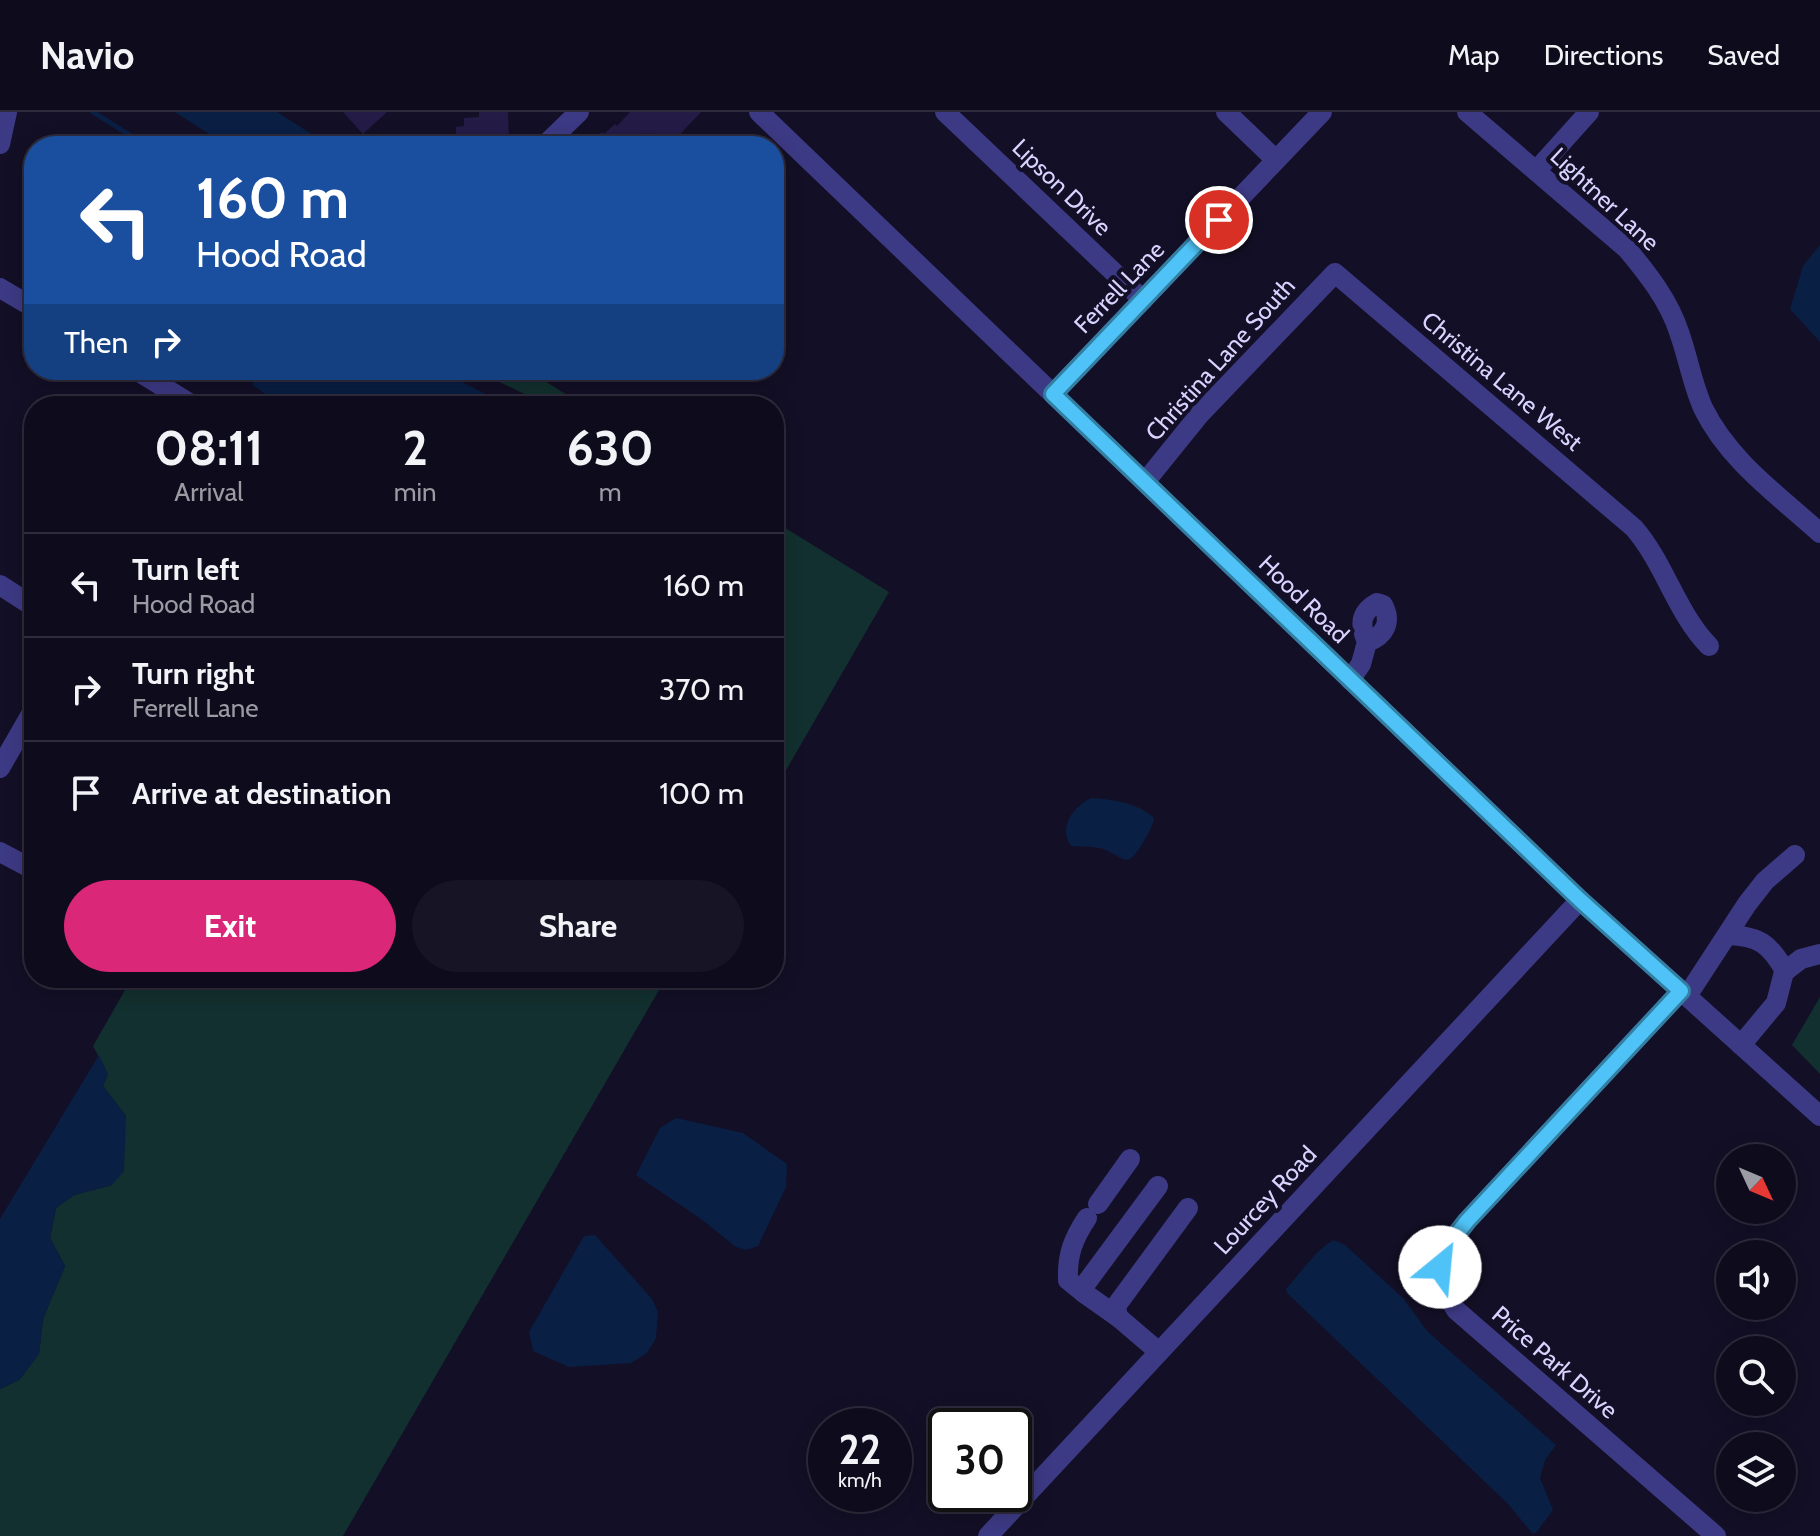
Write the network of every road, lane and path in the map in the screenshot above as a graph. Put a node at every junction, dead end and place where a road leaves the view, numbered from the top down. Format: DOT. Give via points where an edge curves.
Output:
graph roads {
  1 [pos="7,112"];
  2 [pos="579,112"];
  3 [pos="759,112"];
  4 [pos="945,112"];
  5 [pos="1226,112"];
  6 [pos="1322,112"];
  7 [pos="1467,112"];
  8 [pos="1589,112"];
  9 [pos="554,136"];
  10 [pos="0,144"];
  11 [pos="1276,160"];
  12 [pos="1536,171"];
  13 [pos="1335,273"];
  14 [pos="0,288"];
  15 [pos="1143,300"];
  16 [pos="24,302"];
  17 [pos="151,380"];
  18 [pos="159,385"];
  19 [pos="1053,394"];
  20 [pos="156,396"];
  21 [pos="177,396"];
  22 [pos="1145,482"];
  23 [pos="1820,533"];
  24 [pos="0,585"];
  25 [pos="24,596"];
  26 [pos="1367,642"];
  27 [pos="1709,646"];
  28 [pos="1350,680"];
  29 [pos="24,726"];
  30 [pos="0,768"];
  31 [pos="0,852"];
  32 [pos="1795,855"];
  33 [pos="24,859"];
  34 [pos="1580,900"];
  35 [pos="1728,935"];
  36 [pos="1820,954"];
  37 [pos="1785,971"];
  38 [pos="1684,994"];
  39 [pos="1741,1045"];
  40 [pos="1820,1116"];
  41 [pos="1130,1159"];
  42 [pos="1158,1186"];
  43 [pos="1188,1208"];
  44 [pos="1084,1293"];
  45 [pos="1118,1317"];
  46 [pos="1159,1352"];
  47 [pos="988,1536"];
  48 [pos="1716,1536"];
  1 -- 10 [label="street"];
  2 -- 9 [label="street"];
  3 -- 19 [label="street, Hood Road"];
  4 -- 15 [label="street, Lipson Drive"];
  5 -- 11 [label="street"];
  6 -- 11 [label="street, Ferrell Lane"];
  7 -- 12 [label="street, Lightner Lane"];
  8 -- 12 [label="street"];
  11 -- 15 [label="street, Ferrell Lane"];
  12 -- 23 [label="street, Lightner Lane" via="1642,267 1674,319 1704,409 1724,442"];
  13 -- 22 [label="street, Christina Lane South" via="1200,414"];
  13 -- 27 [label="street, Christina Lane West" via="1634,528 1659,563 1684,615"];
  14 -- 16 [label="street"];
  15 -- 19 [label="street, Ferrell Lane"];
  17 -- 18 [label="street"];
  18 -- 20 [label="street"];
  18 -- 21 [label="street"];
  19 -- 22 [label="street, Hood Road"];
  22 -- 28 [label="street, Hood Road"];
  24 -- 25 [label="street"];
  26 -- 28 [label="street"];
  28 -- 34 [label="street, Hood Road"];
  29 -- 30 [label="street"];
  31 -- 33 [label="street"];
  32 -- 35 [label="street" via="1765,881"];
  34 -- 38 [label="street, Hood Road"];
  34 -- 46 [label="street, Lourcey Road"];
  35 -- 37 [label="street" via="1750,936 1762,943"];
  35 -- 38 [label="street"];
  36 -- 37 [label="street"];
  37 -- 39 [label="street" via="1776,1003"];
  38 -- 39 [label="street, Hood Road"];
  38 -- 48 [label="street, Price Park Drive" via="1467,1221 1446,1248 1440,1267 1443,1288 1456,1310"];
  39 -- 40 [label="street, Hood Road"];
  41 -- 44 [label="street" via="1075,1236 1067,1259 1068,1280"];
  42 -- 44 [label="street"];
  43 -- 45 [label="street" via="1116,1306"];
  44 -- 45 [label="street"];
  45 -- 46 [label="street"];
  46 -- 47 [label="street, Lourcey Road"];
}
